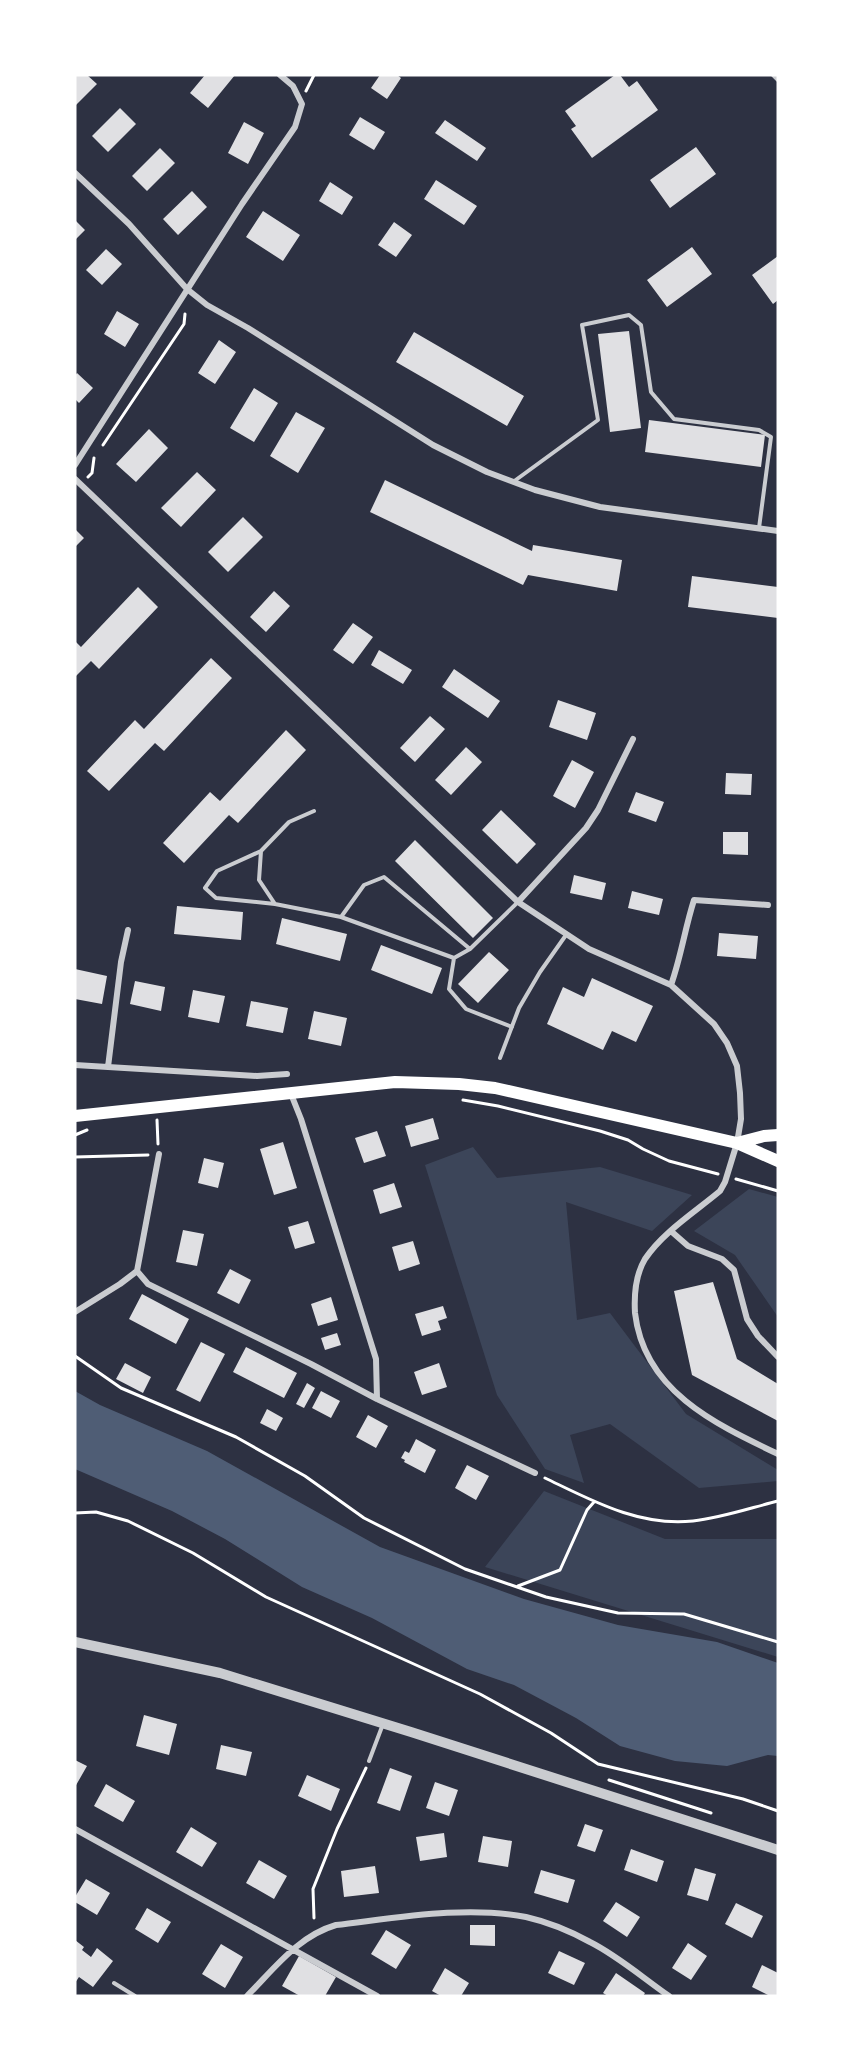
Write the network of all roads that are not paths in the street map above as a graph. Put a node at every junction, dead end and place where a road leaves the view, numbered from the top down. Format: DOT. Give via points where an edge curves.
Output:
graph roads {
  1 [pos="280,75"];
  2 [pos="773,75"];
  3 [pos="778,80"];
  4 [pos="75,173"];
  5 [pos="187,289"];
  6 [pos="75,465"];
  7 [pos="75,479"];
  8 [pos="513,482"];
  9 [pos="759,529"];
  10 [pos="778,531"];
  11 [pos="633,739"];
  12 [pos="314,811"];
  13 [pos="261,851"];
  14 [pos="518,902"];
  15 [pos="275,904"];
  16 [pos="768,905"];
  17 [pos="341,917"];
  18 [pos="128,930"];
  19 [pos="566,935"];
  20 [pos="470,949"];
  21 [pos="453,958"];
  22 [pos="671,985"];
  23 [pos="512,1027"];
  24 [pos="501,1058"];
  25 [pos="75,1065"];
  26 [pos="108,1067"];
  27 [pos="287,1074"];
  28 [pos="291,1094"];
  29 [pos="75,1116"];
  30 [pos="778,1136"];
  31 [pos="737,1143"];
  32 [pos="159,1154"];
  33 [pos="778,1161"];
  34 [pos="672,1232"];
  35 [pos="138,1270"];
  36 [pos="75,1312"];
  37 [pos="778,1357"];
  38 [pos="377,1399"];
  39 [pos="778,1454"];
  40 [pos="535,1473"];
  41 [pos="75,1642"];
  42 [pos="384,1723"];
  43 [pos="369,1761"];
  44 [pos="75,1828"];
  45 [pos="778,1850"];
  46 [pos="293,1949"];
  47 [pos="114,1983"];
  48 [pos="135,1996"];
  49 [pos="247,1996"];
  50 [pos="377,1996"];
  51 [pos="669,1996"];
  1 -- 5 [label="street" via="302,104 295,127"];
  2 -- 3 [label="lane"];
  4 -- 5 [label="street" via="129,224"];
  5 -- 6 [label="street"];
  5 -- 8 [label="street" via="433,445"];
  7 -- 14 [label="street"];
  8 -- 9 [label="street" via="600,507"];
  8 -- 9 [label="lane" via="598,420 582,324 629,315 641,325 651,392 674,419 759,430 771,437"];
  9 -- 10 [label="street"];
  11 -- 14 [label="street" via="586,828"];
  12 -- 13 [label="lane" via="289,822"];
  13 -- 15 [label="lane" via="259,880"];
  13 -- 15 [label="lane" via="217,871 204,888 216,898"];
  14 -- 19 [label="street"];
  14 -- 20 [label="lane"];
  15 -- 17 [label="lane"];
  16 -- 22 [label="street" via="694,900"];
  17 -- 20 [label="lane" via="364,885 384,877"];
  17 -- 21 [label="lane"];
  18 -- 26 [label="street"];
  19 -- 22 [label="street"];
  19 -- 23 [label="lane" via="540,972"];
  20 -- 21 [label="lane"];
  21 -- 23 [label="lane" via="449,989 465,1009"];
  22 -- 31 [label="street" via="714,1024 737,1066 741,1119"];
  23 -- 24 [label="lane"];
  25 -- 26 [label="street"];
  26 -- 27 [label="street" via="257,1076"];
  28 -- 29 [label="main road"];
  28 -- 31 [label="main road" via="396,1082 459,1084 495,1088"];
  28 -- 38 [label="street" via="376,1359"];
  30 -- 31 [label="main road"];
  31 -- 33 [label="main road"];
  31 -- 34 [label="street" via="720,1191"];
  32 -- 35 [label="street"];
  34 -- 37 [label="street" via="688,1246 722,1259 734,1270 747,1319"];
  34 -- 39 [label="street" via="644,1262 636,1286 637,1331 645,1352 661,1378 698,1411 732,1433"];
  35 -- 36 [label="street"];
  35 -- 38 [label="street" via="159,1291"];
  38 -- 40 [label="street"];
  41 -- 42 [label="street" via="220,1673"];
  42 -- 43 [label="lane"];
  42 -- 45 [label="street"];
  44 -- 46 [label="street"];
  46 -- 49 [label="street"];
  46 -- 50 [label="street"];
  46 -- 51 [label="street" via="317,1932 336,1925 438,1914 526,1917 591,1942"];
  47 -- 48 [label="lane"];
}
